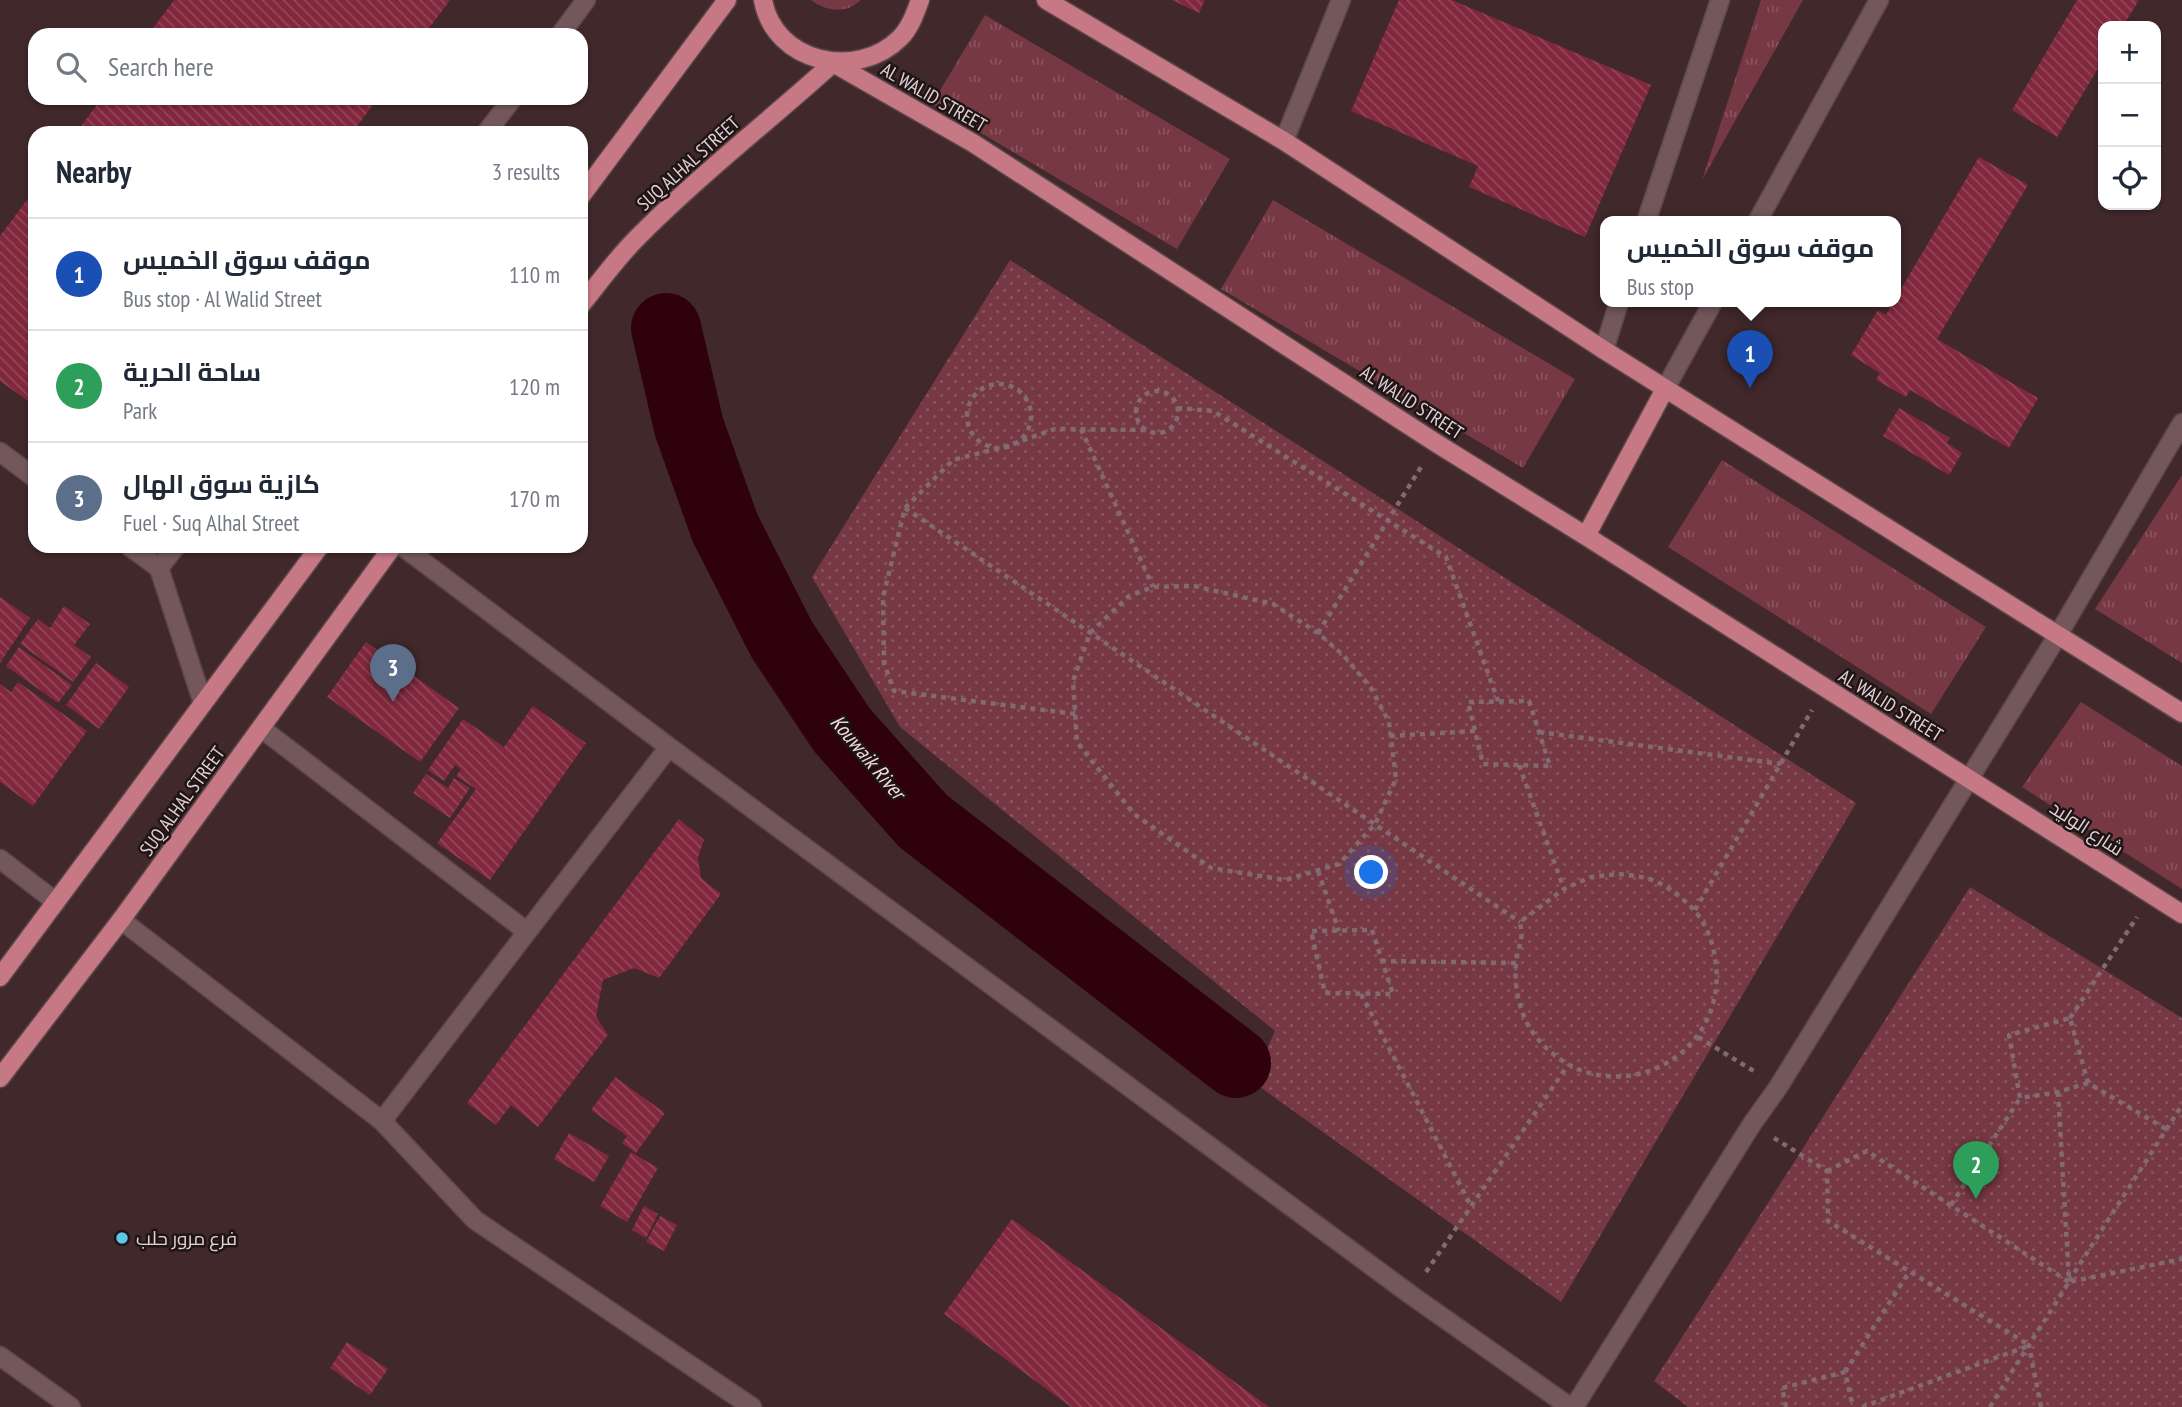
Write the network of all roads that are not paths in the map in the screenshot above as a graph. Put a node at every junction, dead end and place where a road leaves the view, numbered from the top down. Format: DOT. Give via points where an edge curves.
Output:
graph roads {
  1 [pos="586,0"];
  2 [pos="727,0"];
  3 [pos="763,0"];
  4 [pos="920,0"];
  5 [pos="1046,0"];
  6 [pos="1341,0"];
  7 [pos="1720,0"];
  8 [pos="1879,0"];
  9 [pos="565,28"];
  10 [pos="833,63"];
  11 [pos="508,105"];
  12 [pos="491,126"];
  13 [pos="1284,141"];
  14 [pos="588,187"];
  15 [pos="1648,216"];
  16 [pos="1760,216"];
  17 [pos="588,297"];
  18 [pos="1617,307"];
  19 [pos="1710,307"];
  20 [pos="1604,350"];
  21 [pos="1665,389"];
  22 [pos="2182,423"];
  23 [pos="0,452"];
  24 [pos="28,473"];
  25 [pos="1586,536"];
  26 [pos="139,553"];
  27 [pos="171,553"];
  28 [pos="315,553"];
  29 [pos="388,553"];
  30 [pos="411,553"];
  31 [pos="159,568"];
  32 [pos="2058,635"];
  33 [pos="203,703"];
  34 [pos="2182,713"];
  35 [pos="261,727"];
  36 [pos="669,747"];
  37 [pos="1969,778"];
  38 [pos="0,859"];
  39 [pos="56,902"];
  40 [pos="2182,914"];
  41 [pos="121,920"];
  42 [pos="526,931"];
  43 [pos="0,976"];
  44 [pos="0,1078"];
  45 [pos="382,1121"];
  46 [pos="0,1356"];
  47 [pos="71,1407"];
  48 [pos="752,1407"];
  49 [pos="1572,1407"];
  1 -- 9 [label="street"];
  2 -- 14 [label="main road"];
  3 -- 10 [label="main road, AL WALID STREET" via="774,28 790,45"];
  4 -- 10 [label="main road" via="900,38 881,53"];
  5 -- 13 [label="main road"];
  6 -- 13 [label="street"];
  7 -- 15 [label="street"];
  8 -- 16 [label="street"];
  10 -- 17 [label="main road, SUQ ALHAL STREET" via="694,183 644,231"];
  10 -- 25 [label="main road, AL WALID STREET" via="973,143"];
  11 -- 12 [label="street"];
  13 -- 20 [label="main road"];
  18 -- 20 [label="street"];
  19 -- 21 [label="street"];
  20 -- 21 [label="main road"];
  21 -- 25 [label="main road"];
  21 -- 32 [label="main road"];
  22 -- 32 [label="street"];
  23 -- 24 [label="street"];
  25 -- 37 [label="main road, AL WALID STREET"];
  26 -- 31 [label="street"];
  27 -- 31 [label="street"];
  28 -- 33 [label="main road"];
  29 -- 35 [label="main road, SUQ ALHAL STREET"];
  30 -- 36 [label="street"];
  31 -- 33 [label="street"];
  32 -- 34 [label="main road"];
  32 -- 37 [label="street"];
  33 -- 39 [label="main road"];
  35 -- 41 [label="main road, SUQ ALHAL STREET"];
  35 -- 42 [label="street"];
  36 -- 42 [label="street"];
  36 -- 49 [label="street" via="1411,1295"];
  37 -- 40 [label="main road, شارع الوليد"];
  37 -- 49 [label="street" via="1779,1086"];
  38 -- 39 [label="street"];
  39 -- 43 [label="main road"];
  41 -- 44 [label="main road, SUQ ALHAL STREET"];
  41 -- 45 [label="street"];
  42 -- 45 [label="street"];
  45 -- 48 [label="street" via="475,1220"];
  46 -- 47 [label="street"];
}
